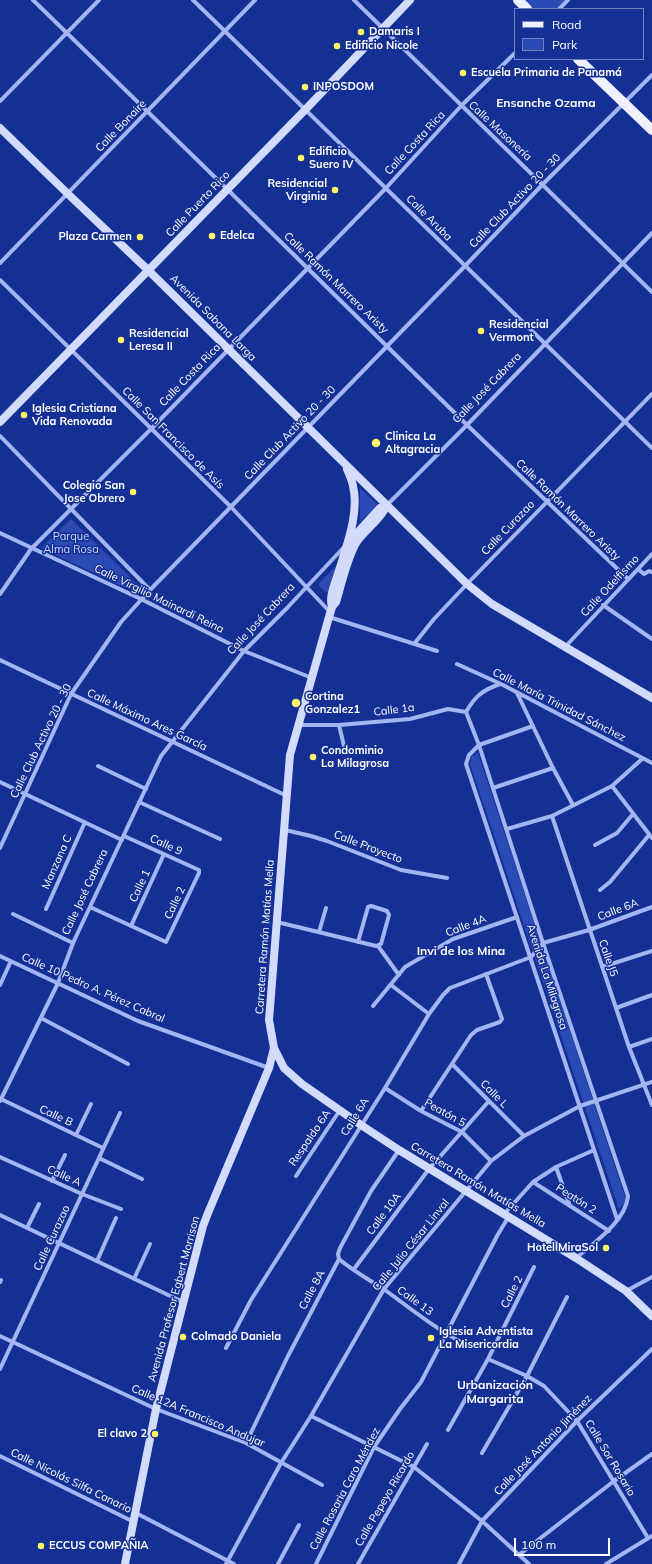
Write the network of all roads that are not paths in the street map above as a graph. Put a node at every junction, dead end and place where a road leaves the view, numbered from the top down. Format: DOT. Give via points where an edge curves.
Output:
graph roads {
  1 [pos="32,0"];
  2 [pos="99,0"];
  3 [pos="193,0"];
  4 [pos="255,0"];
  5 [pos="354,0"];
  6 [pos="410,0"];
  7 [pos="518,0"];
  8 [pos="568,0"];
  9 [pos="526,8"];
  10 [pos="560,8"];
  11 [pos="382,28"];
  12 [pos="225,32"];
  13 [pos="66,33"];
  14 [pos="514,54"];
  15 [pos="579,60"];
  16 [pos="652,75"];
  17 [pos="0,101"];
  18 [pos="625,103"];
  19 [pos="461,106"];
  20 [pos="305,110"];
  21 [pos="147,112"];
  22 [pos="0,128"];
  23 [pos="652,130"];
  24 [pos="543,184"];
  25 [pos="386,188"];
  26 [pos="227,189"];
  27 [pos="68,194"];
  28 [pos="652,233"];
  29 [pos="0,263"];
  30 [pos="623,263"];
  31 [pos="465,266"];
  32 [pos="307,267"];
  33 [pos="148,270"];
  34 [pos="0,280"];
  35 [pos="652,292"];
  36 [pos="544,344"];
  37 [pos="388,346"];
  38 [pos="228,348"];
  39 [pos="70,349"];
  40 [pos="652,394"];
  41 [pos="0,422"];
  42 [pos="625,422"];
  43 [pos="467,425"];
  44 [pos="151,428"];
  45 [pos="307,428"];
  46 [pos="0,436"];
  47 [pos="652,448"];
  48 [pos="346,466"];
  49 [pos="547,502"];
  50 [pos="387,505"];
  51 [pos="231,507"];
  52 [pos="71,509"];
  53 [pos="0,533"];
  54 [pos="346,544"];
  55 [pos="31,549"];
  56 [pos="652,554"];
  57 [pos="638,569"];
  58 [pos="652,572"];
  59 [pos="628,579"];
  60 [pos="467,584"];
  61 [pos="306,587"];
  62 [pos="150,590"];
  63 [pos="0,594"];
  64 [pos="141,599"];
  65 [pos="603,605"];
  66 [pos="330,612"];
  67 [pos="652,639"];
  68 [pos="414,644"];
  69 [pos="565,647"];
  70 [pos="244,651"];
  71 [pos="437,651"];
  72 [pos="0,660"];
  73 [pos="457,664"];
  74 [pos="312,678"];
  75 [pos="501,684"];
  76 [pos="517,692"];
  77 [pos="71,694"];
  78 [pos="652,698"];
  79 [pos="466,712"];
  80 [pos="299,725"];
  81 [pos="339,725"];
  82 [pos="533,726"];
  83 [pos="172,741"];
  84 [pos="479,745"];
  85 [pos="344,746"];
  86 [pos="642,759"];
  87 [pos="652,764"];
  88 [pos="98,766"];
  89 [pos="553,768"];
  90 [pos="0,782"];
  91 [pos="612,786"];
  92 [pos="493,788"];
  93 [pos="146,789"];
  94 [pos="26,793"];
  95 [pos="288,796"];
  96 [pos="139,802"];
  97 [pos="573,805"];
  98 [pos="633,814"];
  99 [pos="552,816"];
  100 [pos="85,822"];
  101 [pos="507,829"];
  102 [pos="285,830"];
  103 [pos="651,836"];
  104 [pos="123,838"];
  105 [pos="220,839"];
  106 [pos="595,845"];
  107 [pos="0,848"];
  108 [pos="164,854"];
  109 [pos="200,872"];
  110 [pos="447,878"];
  111 [pos="600,890"];
  112 [pos="90,907"];
  113 [pos="652,907"];
  114 [pos="326,908"];
  115 [pos="46,909"];
  116 [pos="13,914"];
  117 [pos="517,917"];
  118 [pos="277,922"];
  119 [pos="131,926"];
  120 [pos="590,930"];
  121 [pos="319,932"];
  122 [pos="358,942"];
  123 [pos="73,943"];
  124 [pos="543,943"];
  125 [pos="378,946"];
  126 [pos="652,951"];
  127 [pos="0,956"];
  128 [pos="531,957"];
  129 [pos="11,961"];
  130 [pos="602,968"];
  131 [pos="486,974"];
  132 [pos="399,975"];
  133 [pos="58,984"];
  134 [pos="0,985"];
  135 [pos="390,985"];
  136 [pos="652,995"];
  137 [pos="373,1006"];
  138 [pos="616,1008"];
  139 [pos="429,1014"];
  140 [pos="40,1018"];
  141 [pos="652,1039"];
  142 [pos="629,1047"];
  143 [pos="274,1048"];
  144 [pos="128,1064"];
  145 [pos="452,1064"];
  146 [pos="269,1068"];
  147 [pos="652,1082"];
  148 [pos="645,1084"];
  149 [pos="384,1088"];
  150 [pos="0,1100"];
  151 [pos="597,1101"];
  152 [pos="489,1102"];
  153 [pos="90,1104"];
  154 [pos="652,1105"];
  155 [pos="580,1106"];
  156 [pos="340,1110"];
  157 [pos="421,1111"];
  158 [pos="120,1113"];
  159 [pos="361,1125"];
  160 [pos="462,1132"];
  161 [pos="76,1135"];
  162 [pos="524,1136"];
  163 [pos="104,1148"];
  164 [pos="399,1150"];
  165 [pos="594,1150"];
  166 [pos="65,1155"];
  167 [pos="0,1157"];
  168 [pos="99,1158"];
  169 [pos="491,1161"];
  170 [pos="556,1167"];
  171 [pos="429,1169"];
  172 [pos="296,1176"];
  173 [pos="142,1179"];
  174 [pos="52,1181"];
  175 [pos="533,1182"];
  176 [pos="467,1190"];
  177 [pos="82,1194"];
  178 [pos="39,1204"];
  179 [pos="570,1206"];
  180 [pos="121,1209"];
  181 [pos="0,1215"];
  182 [pos="507,1215"];
  183 [pos="116,1218"];
  184 [pos="617,1219"];
  185 [pos="27,1228"];
  186 [pos="609,1231"];
  187 [pos="59,1243"];
  188 [pos="150,1244"];
  189 [pos="576,1258"];
  190 [pos="339,1259"];
  191 [pos="97,1261"];
  192 [pos="534,1267"];
  193 [pos="354,1269"];
  194 [pos="652,1277"];
  195 [pos="134,1278"];
  196 [pos="384,1289"];
  197 [pos="626,1291"];
  198 [pos="567,1297"];
  199 [pos="183,1302"];
  200 [pos="652,1316"];
  201 [pos="446,1334"];
  202 [pos="0,1336"];
  203 [pos="13,1342"];
  204 [pos="461,1342"];
  205 [pos="226,1348"];
  206 [pos="652,1349"];
  207 [pos="488,1359"];
  208 [pos="0,1369"];
  209 [pos="527,1376"];
  210 [pos="156,1409"];
  211 [pos="311,1416"];
  212 [pos="577,1421"];
  213 [pos="448,1430"];
  214 [pos="246,1443"];
  215 [pos="427,1444"];
  216 [pos="374,1448"];
  217 [pos="482,1453"];
  218 [pos="652,1454"];
  219 [pos="0,1456"];
  220 [pos="282,1463"];
  221 [pos="414,1467"];
  222 [pos="614,1481"];
  223 [pos="322,1485"];
  224 [pos="135,1518"];
  225 [pos="482,1521"];
  226 [pos="299,1525"];
  227 [pos="650,1537"];
  228 [pos="520,1554"];
  229 [pos="227,1562"];
  230 [pos="125,1564"];
  231 [pos="234,1564"];
  232 [pos="278,1564"];
  233 [pos="316,1564"];
  234 [pos="358,1564"];
  235 [pos="459,1564"];
  236 [pos="529,1564"];
  237 [pos="606,1564"];
  1 -- 13 [label="street, Calle Ramón Marrero Aristy"];
  2 -- 13 [label="street"];
  3 -- 12 [label="street, Calle Aruba"];
  4 -- 12 [label="street, Calle Bonaire"];
  5 -- 11 [label="street, Calle Masonería"];
  6 -- 11 [label="main road, Calle Puerto Rico"];
  7 -- 9 [label="main road"];
  8 -- 10 [label="street"];
  11 -- 19 [label="street, Calle Masonería"];
  11 -- 20 [label="main road, Calle Puerto Rico"];
  12 -- 20 [label="street, Calle Aruba"];
  12 -- 21 [label="street, Calle Bonaire"];
  13 -- 17 [label="street"];
  13 -- 21 [label="street, Calle Ramón Marrero Aristy"];
  14 -- 19 [label="street, Calle Costa Rica"];
  15 -- 18 [label="main road"];
  16 -- 18 [label="street, Calle Club Activo 20 - 30"];
  18 -- 23 [label="main road"];
  18 -- 24 [label="street, Calle Club Activo 20 - 30"];
  19 -- 24 [label="street, Calle Masonería"];
  19 -- 25 [label="street, Calle Costa Rica"];
  20 -- 25 [label="street, Calle Aruba"];
  20 -- 26 [label="main road, Calle Puerto Rico"];
  21 -- 26 [label="street, Calle Ramón Marrero Aristy"];
  21 -- 27 [label="street, Calle Bonaire"];
  22 -- 27 [label="main road, Avenida Sabana Larga"];
  24 -- 30 [label="street, Calle Masonería"];
  24 -- 31 [label="street, Calle Club Activo 20 - 30"];
  25 -- 31 [label="street, Calle Aruba"];
  25 -- 32 [label="street, Calle Costa Rica"];
  26 -- 32 [label="street, Calle Ramón Marrero Aristy"];
  26 -- 33 [label="main road, Calle Puerto Rico"];
  27 -- 29 [label="street, Calle Bonaire"];
  27 -- 33 [label="main road, Avenida Sabana Larga"];
  28 -- 30 [label="street, Calle José Cabrera"];
  30 -- 35 [label="street, Calle Masonería"];
  30 -- 36 [label="street, Calle José Cabrera"];
  31 -- 36 [label="street, Calle Aruba"];
  31 -- 37 [label="street, Calle Club Activo 20 - 30"];
  32 -- 37 [label="street, Calle Ramón Marrero Aristy"];
  32 -- 38 [label="street, Calle Costa Rica"];
  33 -- 38 [label="main road, Avenida Sabana Larga"];
  33 -- 39 [label="main road, Calle Puerto Rico"];
  34 -- 39 [label="street, Calle San Francisco de Asís"];
  36 -- 42 [label="street, Calle Aruba"];
  36 -- 43 [label="street, Calle José Cabrera"];
  37 -- 43 [label="street, Calle Ramón Marrero Aristy"];
  37 -- 45 [label="street, Calle Club Activo 20 - 30"];
  38 -- 44 [label="street, Calle Costa Rica"];
  38 -- 45 [label="main road, Avenida Sabana Larga"];
  39 -- 41 [label="main road, Calle Puerto Rico"];
  39 -- 44 [label="street, Calle San Francisco de Asís"];
  40 -- 42 [label="street, Calle Curazao"];
  42 -- 47 [label="street, Calle Aruba"];
  42 -- 49 [label="street, Calle Curazao"];
  43 -- 49 [label="street, Calle Ramón Marrero Aristy"];
  43 -- 50 [label="street, Calle José Cabrera"];
  44 -- 51 [label="street, Calle San Francisco de Asís"];
  44 -- 52 [label="street, Calle Costa Rica"];
  45 -- 48 [label="main road, Avenida Sabana Larga"];
  45 -- 51 [label="street, Calle Club Activo 20 - 30"];
  46 -- 52 [label="street"];
  48 -- 50 [label="main road, Avenida Sabana Larga"];
  48 -- 54 [label="main road, Carretera Ramón Matías Mella" via="354,487 355,500 354,518"];
  49 -- 59 [label="street, Calle Ramón Marrero Aristy"];
  49 -- 60 [label="street, Calle Curazao"];
  50 -- 54 [label="main road, Calle José Cabrera" via="380,508"];
  50 -- 60 [label="main road, Avenida Sabana Larga"];
  50 -- 66 [label="main road, Carretera Ramón Matías Mella" via="385,512 357,542"];
  51 -- 61 [label="street, Calle San Francisco de Asís"];
  51 -- 62 [label="street, Calle Club Activo 20 - 30"];
  52 -- 55 [label="street, Calle Costa Rica"];
  52 -- 62 [label="street"];
  53 -- 55 [label="street, Calle Virgilio Mainardi Reina"];
  54 -- 61 [label="street, Calle José Cabrera"];
  54 -- 66 [label="main road, Carretera Ramón Matías Mella" via="333,589"];
  55 -- 63 [label="street, Calle Costa Rica"];
  55 -- 64 [label="street, Calle Virgilio Mainardi Reina"];
  56 -- 57 [label="street, Calle Odelfismo"];
  57 -- 58 [label="street" via="644,574"];
  57 -- 59 [label="street, Calle Odelfismo"];
  59 -- 65 [label="street, Calle Odelfismo"];
  60 -- 68 [label="street, Calle Curazao"];
  60 -- 69 [label="main road, Avenida Sabana Larga" via="492,604"];
  61 -- 66 [label="street, Calle San Francisco de Asís"];
  61 -- 70 [label="street, Calle José Cabrera"];
  62 -- 64 [label="street, Calle Club Activo 20 - 30"];
  64 -- 70 [label="street, Calle Virgilio Mainardi Reina"];
  64 -- 77 [label="street, Calle Club Activo 20 - 30" via="121,622"];
  65 -- 67 [label="street"];
  65 -- 69 [label="street, Calle Odelfismo"];
  66 -- 68 [label="street"];
  66 -- 74 [label="main road, Carretera Ramón Matías Mella"];
  68 -- 71 [label="street"];
  69 -- 78 [label="main road, Avenida Sabana Larga"];
  70 -- 74 [label="street, Calle Virgilio Mainardi Reina"];
  70 -- 83 [label="street, Calle José Cabrera"];
  72 -- 77 [label="street, Calle Máximo Ares García"];
  73 -- 75 [label="street, Calle María Trinidad Sánchez"];
  74 -- 80 [label="main road, Carretera Ramón Matías Mella"];
  75 -- 76 [label="street, Calle María Trinidad Sánchez"];
  75 -- 79 [label="street" via="477,696"];
  76 -- 82 [label="street"];
  76 -- 86 [label="street, Calle María Trinidad Sánchez"];
  77 -- 83 [label="street, Calle Máximo Ares García"];
  77 -- 94 [label="street, Calle Club Activo 20 - 30"];
  79 -- 81 [label="street, Calle 1a" via="448,709 410,719"];
  79 -- 84 [label="street, Avenida La Milagrosa"];
  80 -- 81 [label="street, Calle 1a"];
  80 -- 95 [label="main road, Carretera Ramón Matías Mella" via="290,755"];
  81 -- 85 [label="street"];
  82 -- 84 [label="street"];
  82 -- 89 [label="street"];
  83 -- 93 [label="street, Calle José Cabrera" via="161,756"];
  83 -- 95 [label="street, Calle Máximo Ares García"];
  84 -- 92 [label="street, Avenida La Milagrosa"];
  84 -- 117 [label="street, Avenida La Milagrosa" via="469,755 466,764"];
  86 -- 87 [label="street, Calle María Trinidad Sánchez"];
  86 -- 91 [label="street"];
  88 -- 93 [label="street"];
  89 -- 92 [label="street"];
  89 -- 97 [label="street"];
  90 -- 94 [label="street, Calle 9"];
  91 -- 97 [label="street"];
  91 -- 98 [label="street"];
  92 -- 101 [label="street, Avenida La Milagrosa"];
  93 -- 96 [label="street, Calle José Cabrera"];
  94 -- 100 [label="street, Calle 9"];
  94 -- 107 [label="street, Calle Club Activo 20 - 30"];
  95 -- 102 [label="main road, Carretera Ramón Matías Mella"];
  96 -- 104 [label="street, Calle José Cabrera"];
  96 -- 105 [label="street"];
  97 -- 99 [label="street"];
  98 -- 103 [label="street"];
  98 -- 106 [label="street" via="617,833"];
  99 -- 101 [label="street"];
  99 -- 120 [label="street, Calle J5"];
  100 -- 104 [label="street, Calle 9"];
  100 -- 115 [label="street, Manzana C"];
  101 -- 124 [label="street, Avenida La Milagrosa"];
  102 -- 110 [label="street, Calle Proyecto" via="327,841 401,870"];
  102 -- 118 [label="main road, Carretera Ramón Matías Mella"];
  103 -- 111 [label="street"];
  104 -- 108 [label="street, Calle 9"];
  104 -- 112 [label="street, Calle José Cabrera"];
  108 -- 109 [label="street, Calle 9"];
  108 -- 119 [label="street, Calle 1"];
  109 -- 119 [label="street, Calle 2" via="166,942"];
  112 -- 119 [label="street"];
  112 -- 123 [label="street, Calle José Cabrera"];
  113 -- 120 [label="street, Calle 6A"];
  114 -- 121 [label="street"];
  116 -- 123 [label="street"];
  117 -- 128 [label="street, Avenida La Milagrosa"];
  117 -- 132 [label="street, Calle 4A" via="453,939 405,967"];
  118 -- 121 [label="street"];
  118 -- 143 [label="main road, Carretera Ramón Matías Mella" via="270,1020"];
  120 -- 124 [label="street, Calle 6A"];
  120 -- 130 [label="street, Calle J5"];
  121 -- 122 [label="street"];
  122 -- 125 [label="street"];
  122 -- 125 [label="street" via="368,907 371,906 387,910 389,914 381,944"];
  123 -- 133 [label="street, Calle José Cabrera"];
  124 -- 128 [label="street, Calle 6A"];
  124 -- 151 [label="street, Avenida La Milagrosa"];
  125 -- 132 [label="street"];
  126 -- 130 [label="street"];
  127 -- 129 [label="street, Calle 10 Pedro A. Pérez Cabral"];
  128 -- 131 [label="street, Calle 6A"];
  128 -- 155 [label="street, Avenida La Milagrosa"];
  129 -- 133 [label="street, Calle 10 Pedro A. Pérez Cabral"];
  129 -- 134 [label="street"];
  130 -- 138 [label="street, Calle J5"];
  131 -- 139 [label="street, Calle 6A" via="450,988"];
  131 -- 145 [label="street" via="502,1020 474,1032"];
  132 -- 135 [label="street, Calle 4A"];
  133 -- 140 [label="street, Calle José Cabrera"];
  133 -- 146 [label="street, Calle 10 Pedro A. Pérez Cabral" via="138,1021"];
  135 -- 137 [label="street, Calle 4A"];
  135 -- 139 [label="street"];
  136 -- 138 [label="street"];
  138 -- 142 [label="street, Calle J5"];
  139 -- 149 [label="street, Calle 6A"];
  140 -- 144 [label="street"];
  140 -- 150 [label="street, Calle José Cabrera"];
  141 -- 142 [label="street"];
  142 -- 148 [label="street, Calle J5"];
  143 -- 146 [label="main road, Avenida Profesor Egbert Morrison"];
  143 -- 156 [label="main road, Carretera Ramón Matías Mella" via="284,1068"];
  145 -- 152 [label="street, Calle L"];
  145 -- 157 [label="street"];
  146 -- 199 [label="main road, Avenida Profesor Egbert Morrison" via="208,1213"];
  147 -- 148 [label="street, Calle Julio César Linval"];
  148 -- 151 [label="street, Calle Julio César Linval"];
  148 -- 154 [label="street, Calle J5"];
  149 -- 157 [label="street, Peatón 5"];
  149 -- 159 [label="street, Calle 6A"];
  150 -- 161 [label="street, Calle B"];
  151 -- 155 [label="street, Calle Julio César Linval"];
  151 -- 184 [label="street, Avenida La Milagrosa" via="628,1196 628,1205"];
  152 -- 160 [label="street, Calle 10A"];
  152 -- 162 [label="street, Calle L"];
  153 -- 161 [label="street"];
  155 -- 162 [label="street, Calle Julio César Linval"];
  155 -- 165 [label="street, Avenida La Milagrosa"];
  156 -- 159 [label="main road, Carretera Ramón Matías Mella"];
  156 -- 172 [label="street, Respaldo 6A"];
  157 -- 160 [label="street, Peatón 5"];
  158 -- 163 [label="street, Calle Curazao"];
  159 -- 164 [label="main road, Carretera Ramón Matías Mella"];
  159 -- 205 [label="street, Calle 6A" via="250,1300"];
  160 -- 169 [label="street, Peatón 5"];
  160 -- 171 [label="street, Calle 10A"];
  161 -- 163 [label="street, Calle B"];
  162 -- 169 [label="street, Calle Julio César Linval"];
  163 -- 168 [label="street, Calle Curazao"];
  164 -- 171 [label="main road, Carretera Ramón Matías Mella"];
  164 -- 190 [label="street, Calle 8A" via="368,1197 340,1248"];
  165 -- 170 [label="street, Calle Rosaria Caro Méndez"];
  165 -- 184 [label="street, Avenida La Milagrosa"];
  166 -- 174 [label="street"];
  167 -- 174 [label="street, Calle A"];
  168 -- 173 [label="street"];
  168 -- 177 [label="street, Calle Curazao"];
  169 -- 176 [label="street, Calle Julio César Linval"];
  170 -- 175 [label="street, Calle Rosaria Caro Méndez"];
  170 -- 179 [label="street"];
  171 -- 176 [label="main road, Carretera Ramón Matías Mella"];
  171 -- 193 [label="street, Calle 10A"];
  174 -- 177 [label="street, Calle A"];
  175 -- 179 [label="street, Peatón 2"];
  175 -- 182 [label="street, Calle Rosaria Caro Méndez"];
  176 -- 182 [label="main road, Carretera Ramón Matías Mella"];
  176 -- 196 [label="street, Calle Julio César Linval"];
  177 -- 180 [label="street, Calle A"];
  177 -- 187 [label="street, Calle Curazao"];
  178 -- 185 [label="street"];
  179 -- 186 [label="street, Peatón 2"];
  181 -- 185 [label="street"];
  182 -- 189 [label="main road, Carretera Ramón Matías Mella"];
  182 -- 201 [label="street, Calle Rosaria Caro Méndez"];
  183 -- 191 [label="street"];
  184 -- 186 [label="street, Avenida La Milagrosa"];
  185 -- 187 [label="street"];
  186 -- 189 [label="street, Avenida La Milagrosa"];
  187 -- 191 [label="street"];
  187 -- 203 [label="street, Calle Curazao"];
  188 -- 195 [label="street"];
  189 -- 197 [label="main road, Carretera Ramón Matías Mella"];
  190 -- 193 [label="street, Calle 13"];
  190 -- 214 [label="street, Calle 8A"];
  191 -- 195 [label="street"];
  192 -- 207 [label="street, Calle 2"];
  193 -- 196 [label="street, Calle 13"];
  194 -- 197 [label="street"];
  195 -- 199 [label="street"];
  196 -- 201 [label="street, Calle 13"];
  196 -- 211 [label="street, Calle Julio César Linval"];
  197 -- 200 [label="main road, Carretera Ramón Matías Mella"];
  198 -- 209 [label="street"];
  199 -- 210 [label="main road, Avenida Profesor Egbert Morrison"];
  201 -- 204 [label="street, Calle 13"];
  201 -- 216 [label="street, Calle Rosaria Caro Méndez" via="421,1382"];
  202 -- 203 [label="street, Calle 12A Francisco Andujar"];
  203 -- 208 [label="street, Calle Curazao"];
  203 -- 210 [label="street, Calle 12A Francisco Andujar"];
  206 -- 212 [label="street, Calle José Antonio Jiménez"];
  207 -- 209 [label="street, Calle Sor Rosario"];
  207 -- 213 [label="street, Calle 2"];
  209 -- 212 [label="street, Calle Sor Rosario" via="544,1386"];
  209 -- 217 [label="street"];
  210 -- 214 [label="street, Calle 12A Francisco Andujar"];
  210 -- 224 [label="main road, Avenida Profesor Egbert Morrison"];
  211 -- 216 [label="street"];
  211 -- 220 [label="street, Calle Julio César Linval"];
  212 -- 222 [label="street, Calle Sor Rosario"];
  212 -- 225 [label="street, Calle José Antonio Jiménez"];
  214 -- 220 [label="street, Calle 12A Francisco Andujar"];
  215 -- 221 [label="street, Calle Pepeyo Ricardo"];
  216 -- 221 [label="street"];
  216 -- 233 [label="street, Calle Rosaria Caro Méndez"];
  218 -- 222 [label="street"];
  219 -- 224 [label="street, Calle Nicolás Silfa Canario"];
  220 -- 223 [label="street, Calle 12A Francisco Andujar"];
  220 -- 229 [label="street, Calle Julio César Linval"];
  221 -- 225 [label="street"];
  221 -- 234 [label="street, Calle Pepeyo Ricardo"];
  222 -- 227 [label="street, Calle Sor Rosario"];
  222 -- 228 [label="street"];
  224 -- 229 [label="street, Calle Nicolás Silfa Canario"];
  224 -- 230 [label="main road, Avenida Profesor Egbert Morrison"];
  225 -- 228 [label="street"];
  225 -- 235 [label="street, Calle José Antonio Jiménez"];
  226 -- 232 [label="street"];
  227 -- 237 [label="street"];
  228 -- 236 [label="street"];
  229 -- 231 [label="street, Calle Nicolás Silfa Canario"];
}
